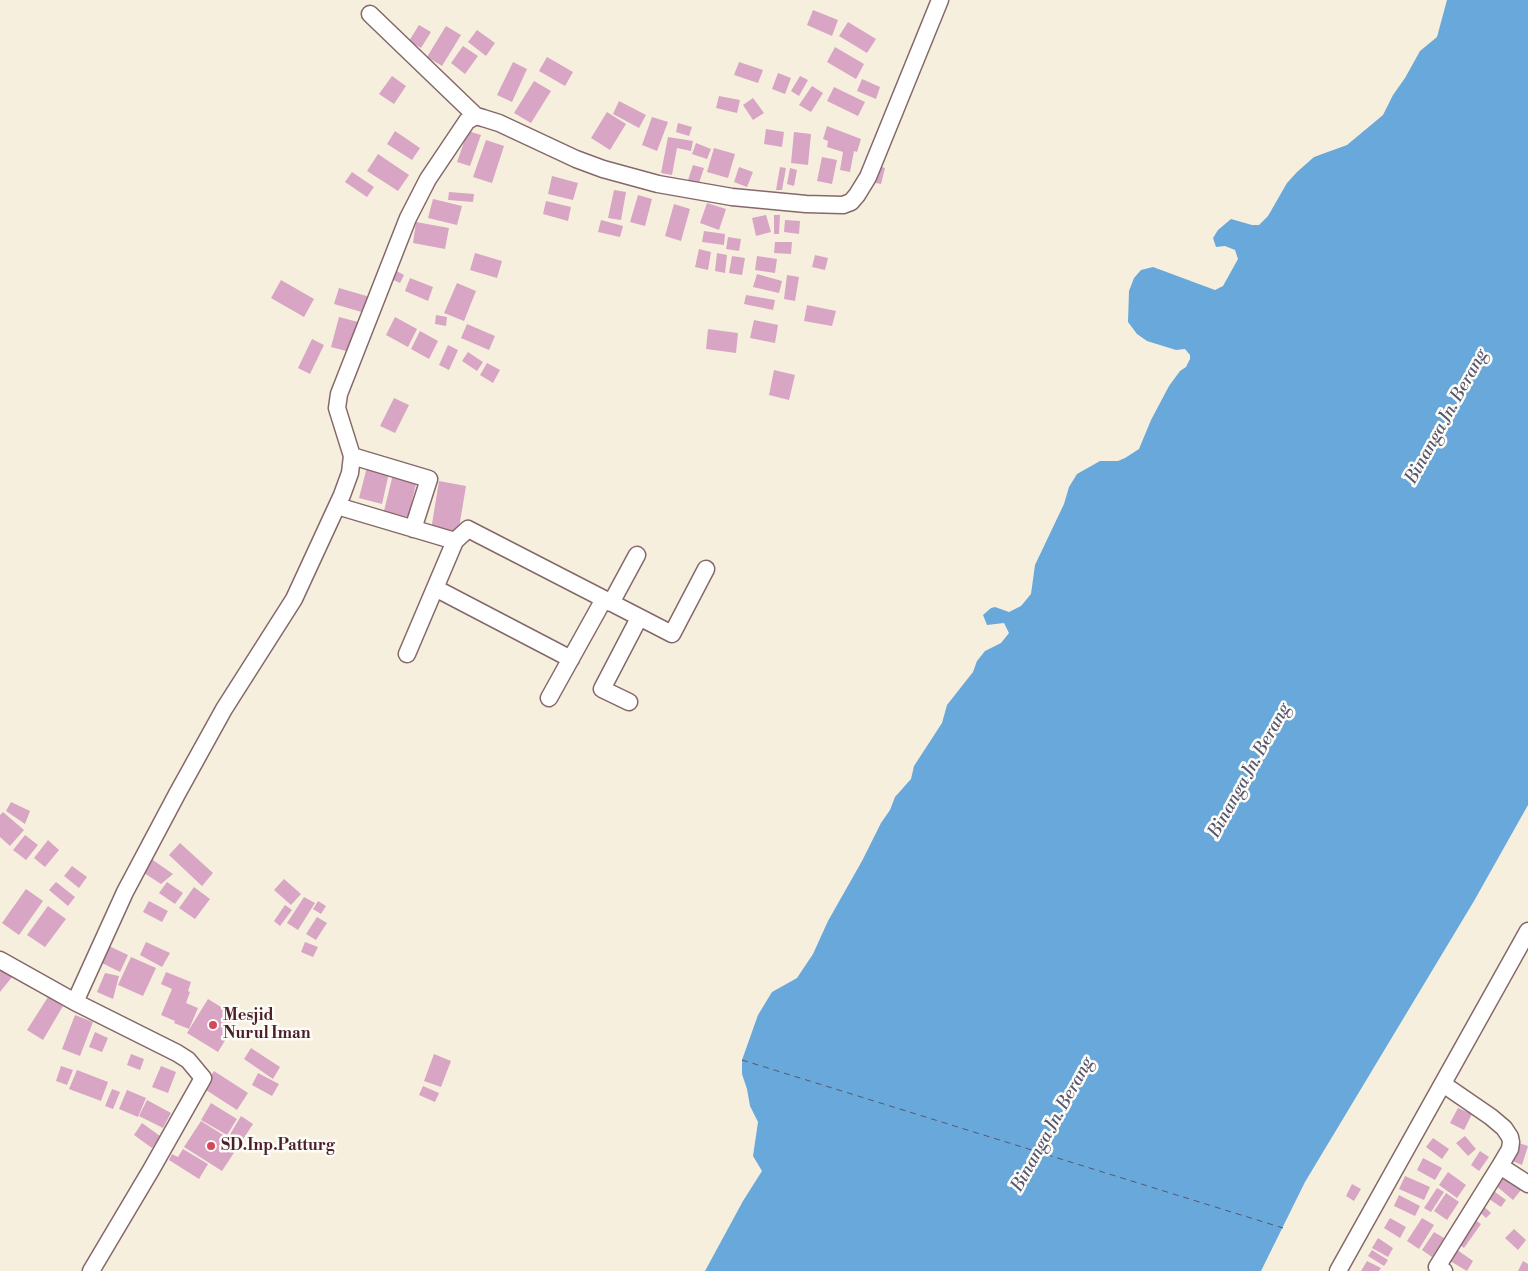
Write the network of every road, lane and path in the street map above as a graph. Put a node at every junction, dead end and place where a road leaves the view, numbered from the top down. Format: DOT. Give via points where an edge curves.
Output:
graph roads {
  1 [pos="940,0"];
  2 [pos="370,14"];
  3 [pos="476,116"];
  4 [pos="352,456"];
  5 [pos="337,506"];
  6 [pos="413,528"];
  7 [pos="455,541"];
  8 [pos="637,555"];
  9 [pos="706,569"];
  10 [pos="435,588"];
  11 [pos="607,601"];
  12 [pos="639,618"];
  13 [pos="407,654"];
  14 [pos="570,660"];
  15 [pos="549,698"];
  16 [pos="629,702"];
  17 [pos="1528,931"];
  18 [pos="0,960"];
  19 [pos="75,1002"];
  20 [pos="1444,1084"];
  21 [pos="1500,1166"];
  22 [pos="1528,1184"];
  23 [pos="91,1271"];
  24 [pos="1338,1271"];
  25 [pos="1444,1271"];
  1 -- 3 [label="street" via="868,178 858,195 843,205 732,197 658,184 576,159 499,123"];
  2 -- 3 [label="street"];
  3 -- 4 [label="street" via="460,130 428,179 408,218 339,394 337,408"];
  4 -- 5 [label="street" via="350,473"];
  4 -- 6 [label="street" via="429,479"];
  5 -- 6 [label="street"];
  5 -- 19 [label="street" via="294,598 233,692 125,892"];
  6 -- 7 [label="street"];
  7 -- 10 [label="street"];
  7 -- 11 [label="street" via="468,530"];
  8 -- 11 [label="street"];
  9 -- 12 [label="street" via="672,634"];
  10 -- 13 [label="street"];
  10 -- 14 [label="street"];
  11 -- 12 [label="street"];
  11 -- 14 [label="street"];
  12 -- 16 [label="street" via="602,689"];
  14 -- 15 [label="street"];
  17 -- 20 [label="street"];
  18 -- 19 [label="street"];
  19 -- 23 [label="street" via="177,1053 188,1060 203,1078"];
  20 -- 21 [label="street" via="1491,1117 1510,1137 1510,1149"];
  20 -- 24 [label="street"];
  21 -- 22 [label="street"];
  21 -- 25 [label="street" via="1436,1267"];
}
